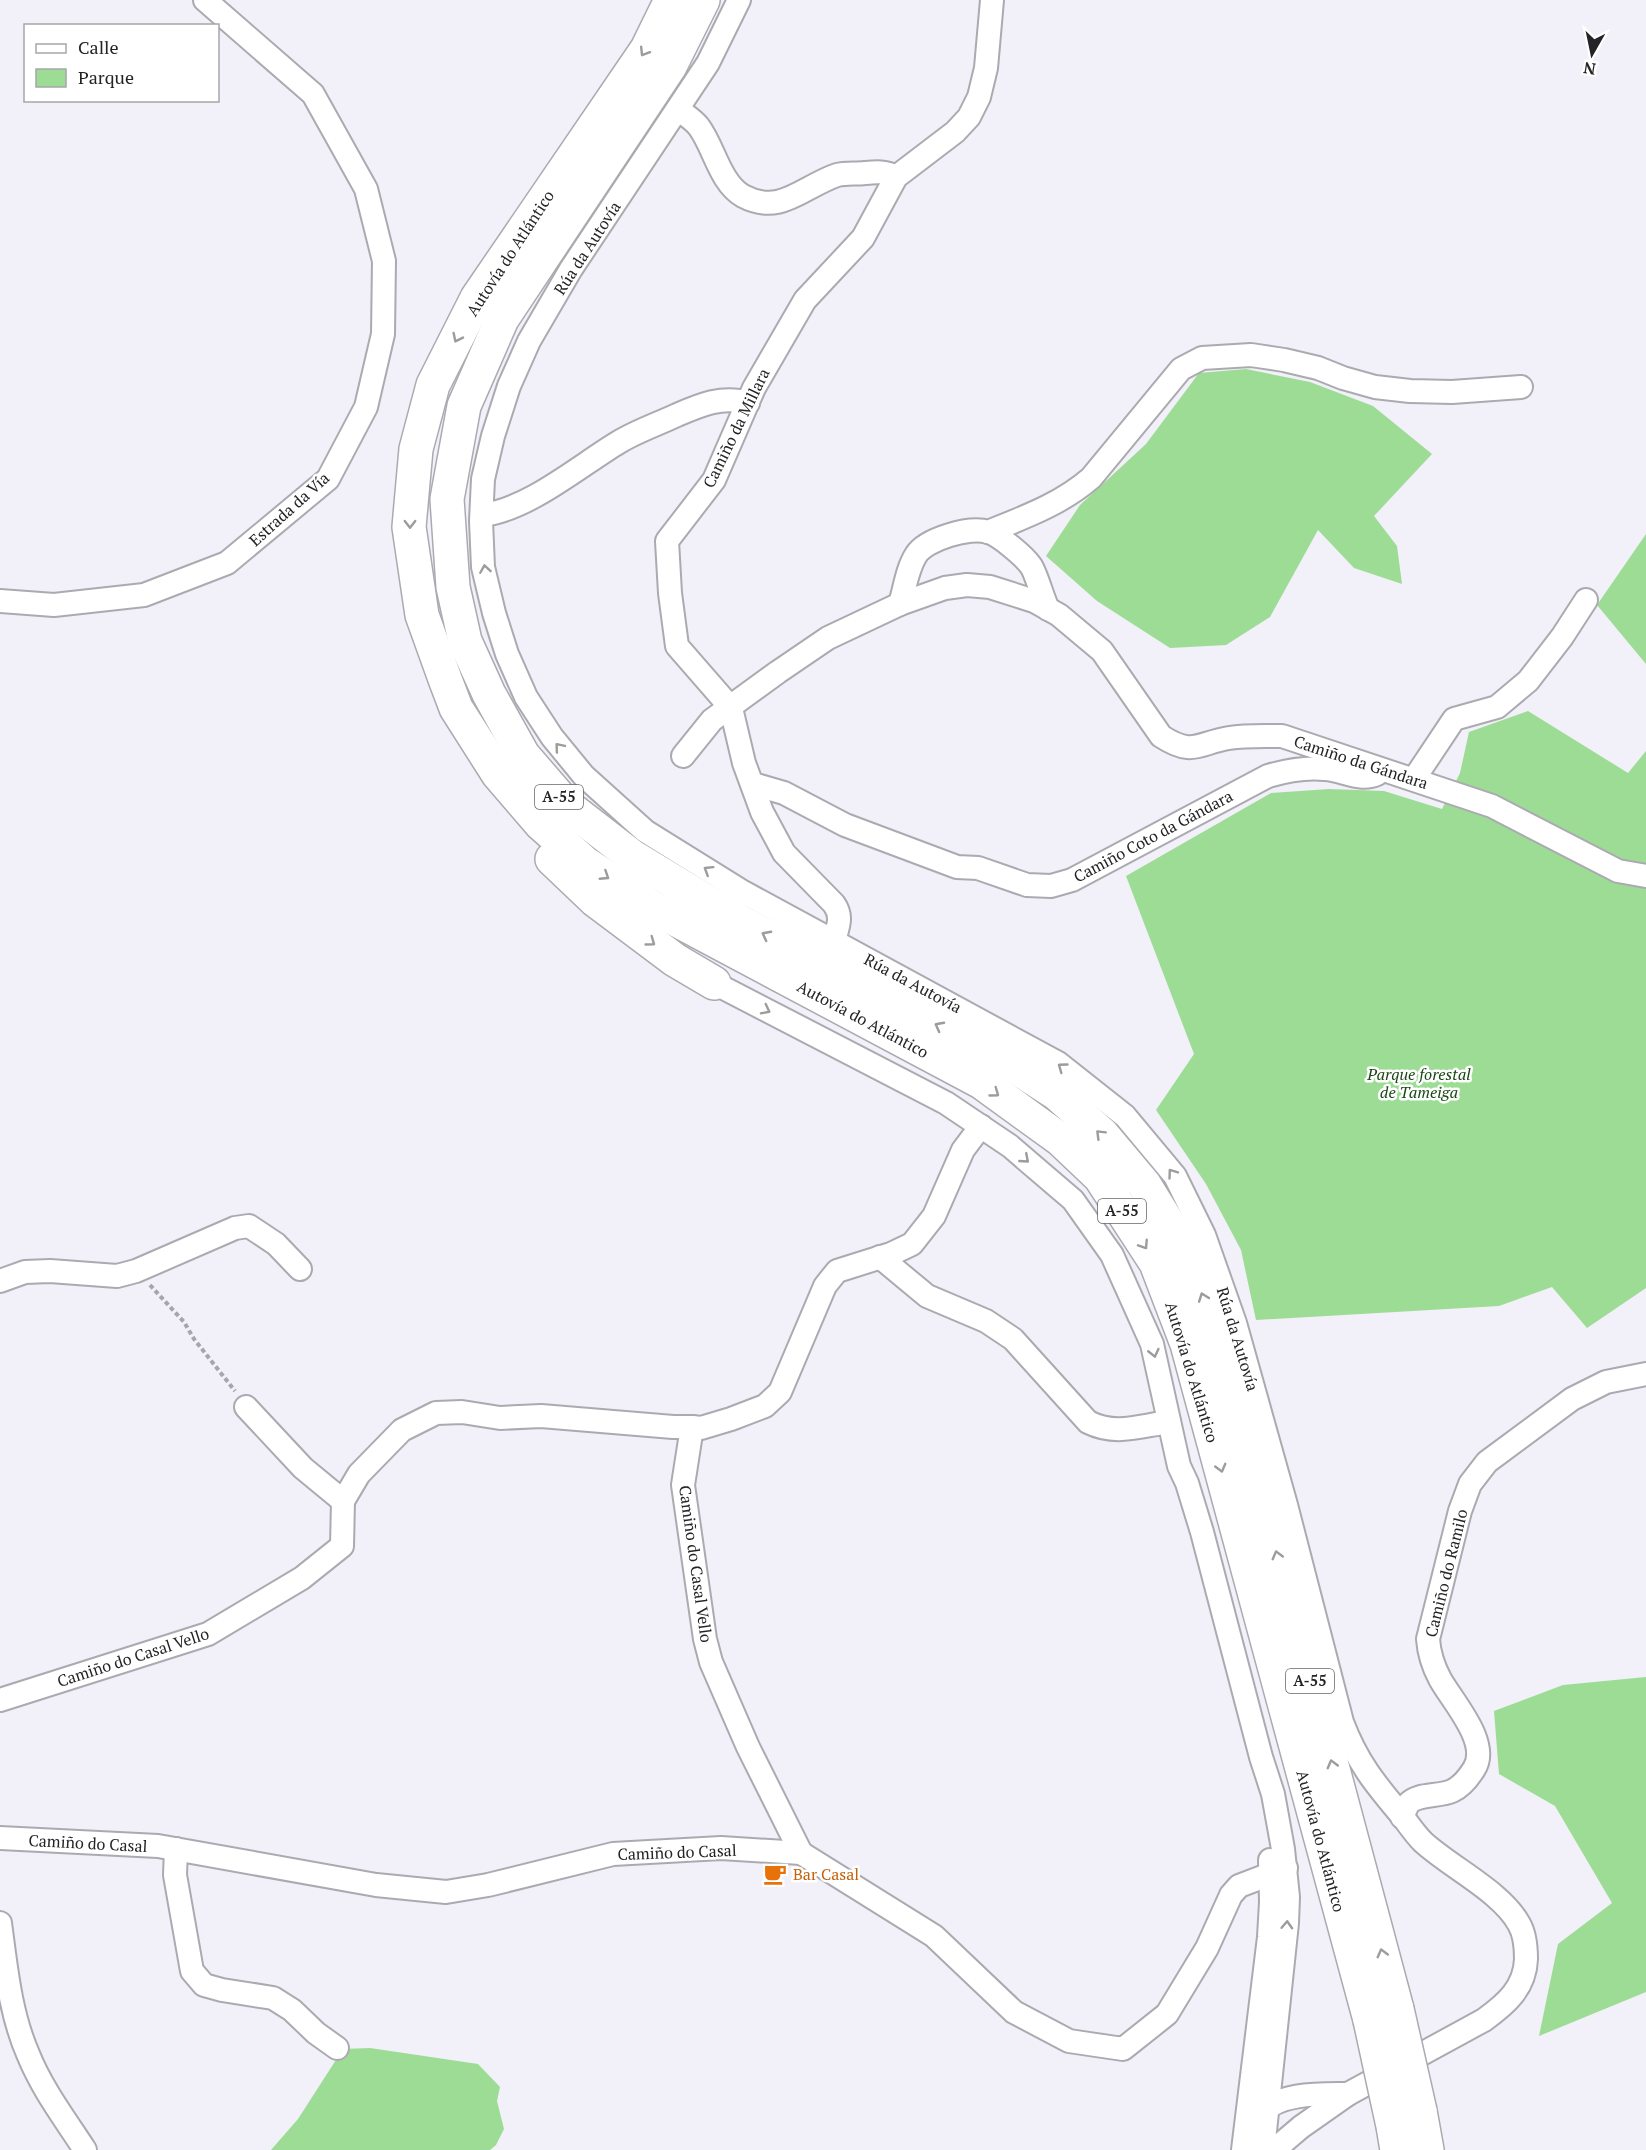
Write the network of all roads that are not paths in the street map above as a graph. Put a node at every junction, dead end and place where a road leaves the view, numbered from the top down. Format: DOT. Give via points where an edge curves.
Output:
graph roads {
  1 [pos="205,0"];
  2 [pos="671,0"];
  3 [pos="703,0"];
  4 [pos="739,0"];
  5 [pos="992,0"];
  6 [pos="678,109"];
  7 [pos="896,177"];
  8 [pos="1521,387"];
  9 [pos="748,403"];
  10 [pos="482,515"];
  11 [pos="988,532"];
  12 [pos="1586,600"];
  13 [pos="0,601"];
  14 [pos="900,604"];
  15 [pos="1048,609"];
  16 [pos="456,708"];
  17 [pos="731,708"];
  18 [pos="683,756"];
  19 [pos="1385,770"];
  20 [pos="1414,779"];
  21 [pos="753,784"];
  22 [pos="1646,876"];
  23 [pos="834,940"];
  24 [pos="714,983"];
  25 [pos="981,1126"];
  26 [pos="880,1257"];
  27 [pos="300,1269"];
  28 [pos="0,1281"];
  29 [pos="1235,1323"];
  30 [pos="1646,1374"];
  31 [pos="246,1407"];
  32 [pos="1169,1422"];
  33 [pos="692,1427"];
  34 [pos="1256,1481"];
  35 [pos="343,1501"];
  36 [pos="1287,1594"];
  37 [pos="1325,1658"];
  38 [pos="0,1700"];
  39 [pos="1368,1774"];
  40 [pos="1419,1797"];
  41 [pos="1402,1817"];
  42 [pos="0,1838"];
  43 [pos="176,1849"];
  44 [pos="801,1854"];
  45 [pos="1278,1871"];
  46 [pos="0,1923"];
  47 [pos="1269,1937"];
  48 [pos="1383,2014"];
  49 [pos="337,2048"];
  50 [pos="1273,2060"];
  51 [pos="1321,2094"];
  52 [pos="1348,2094"];
  53 [pos="1266,2111"];
  54 [pos="1301,2127"];
  55 [pos="1403,2129"];
  56 [pos="85,2150"];
  57 [pos="1243,2150"];
  58 [pos="1252,2150"];
  59 [pos="1263,2150"];
  60 [pos="1274,2150"];
  61 [pos="1427,2150"];
  1 -- 13 [label="street, Estrada da Vía" via="314,94 366,189 384,261 383,334 366,407 328,479 227,563 144,595 54,604"];
  2 -- 16 [label="highway, Autovía do Atlántico / A-55, one-way" via="647,49 477,298 433,385 416,449 409,527 422,615"];
  34 -- 3 [label="highway, Autovía do Atlántico / A-55, one-way" via="1222,1353 1201,1292 1176,1236 1144,1184 1102,1134 1057,1094 1006,1061 739,921 633,858 567,806 523,754 465,641 453,587 447,499 464,406 502,319 670,66"];
  4 -- 6 [label="street, Rúa da Autovía" via="708,63"];
  5 -- 7 [label="street, Camiño da Millara" via="986,69 969,117"];
  6 -- 7 [label="street" via="698,125 731,186 762,204 780,203 838,175 878,172"];
  6 -- 10 [label="street, Rúa da Autovía" via="571,269 529,341 493,436 483,479"];
  7 -- 9 [label="street, Camiño da Millara" via="863,237 805,300"];
  8 -- 11 [label="street" via="1410,391 1375,387 1284,360 1251,355 1202,358 1181,369 1080,488 1054,504"];
  9 -- 10 [label="street" via="735,399 705,403 621,440 517,505"];
  9 -- 17 [label="street, Camiño da Millara" via="714,480 668,541 677,646"];
  23 -- 10 [label="street, Rúa da Autovía, one-way" via="744,892 645,831 584,776 526,698 507,654 483,567"];
  11 -- 14 [label="street" via="942,537 917,553"];
  11 -- 15 [label="street" via="1012,547 1032,567"];
  12 -- 20 [label="street" via="1528,681 1497,707 1455,720"];
  14 -- 15 [label="street, Camiño da Gándara" via="945,588 967,585 990,587 1034,600"];
  14 -- 17 [label="street, Camiño da Gándara" via="828,639"];
  15 -- 19 [label="street, Camiño da Gándara" via="1102,651 1161,736 1174,744 1195,749 1227,739 1282,736"];
  16 -- 24 [label="highway, one-way" via="478,765 516,823 595,900 675,960"];
  16 -- 48 [label="highway, Autovía do Atlántico / A-55, one-way" via="498,774 541,824 585,863 652,907 981,1082 1061,1140 1100,1177 1156,1263 1187,1344"];
  17 -- 18 [label="street, Camiño da Gándara" via="712,720"];
  17 -- 21 [label="street, Camiño da Millara"];
  19 -- 20 [label="street, Camiño da Gándara"];
  19 -- 21 [label="street, Camiño Coto da Gándara" via="1370,777 1295,768 1268,776 1072,880 1051,886 1027,885 978,868 957,867 845,825 783,793"];
  20 -- 22 [label="street, Camiño da Gándara" via="1492,806 1618,871"];
  21 -- 23 [label="street, Camiño da Millara" via="762,812 784,853 839,912"];
  29 -- 23 [label="street, Rúa da Autovía, one-way" via="1204,1235 1175,1176 1125,1116 1058,1063"];
  24 -- 25 [label="street, one-way" via="946,1102"];
  25 -- 26 [label="street" via="963,1150 934,1216 912,1244"];
  25 -- 32 [label="street, one-way" via="1073,1200 1112,1255 1152,1344"];
  26 -- 32 [label="street" via="927,1296 986,1321 1013,1339 1088,1422 1118,1430"];
  26 -- 33 [label="street" via="837,1271 825,1286 780,1392 765,1406 701,1428"];
  27 -- 28 [label="street" via="276,1244 249,1226 235,1228 117,1276 24,1272"];
  29 -- 34 [label="highway"];
  29 -- 37 [label="street, Rúa da Autovía"];
  30 -- 40 [label="street, Camiño do Ramilo" via="1606,1382 1572,1399 1487,1462 1470,1484 1428,1639 1429,1654 1439,1677 1479,1748 1476,1766 1465,1782 1453,1791"];
  31 -- 35 [label="street" via="303,1468"];
  32 -- 45 [label="street" via="1273,1794"];
  33 -- 35 [label="street, Camiño do Casal Vello" via="436,1413 402,1430 359,1474"];
  33 -- 44 [label="street, Camiño do Casal Vello" via="683,1485 705,1639 748,1747"];
  36 -- 34 [label="highway, Autovía do Atlántico / A-55, one-way"];
  35 -- 38 [label="street, Camiño do Casal Vello" via="342,1546 302,1578 208,1634"];
  36 -- 37 [label="highway"];
  48 -- 36 [label="highway, Autovía do Atlántico / A-55, one-way"];
  37 -- 39 [label="street, Rúa da Autovía" via="1352,1750"];
  39 -- 40 [label="street"];
  39 -- 41 [label="street, Rúa da Autovía"];
  40 -- 41 [label="street" via="1409,1803"];
  41 -- 52 [label="street, Rúa da Autovía" via="1421,1840 1509,1908 1520,1925 1526,1946 1526,1968 1518,1989 1485,2020"];
  42 -- 43 [label="street, Camiño do Casal"];
  43 -- 44 [label="street, Camiño do Casal" via="376,1885 446,1892 613,1854 721,1848"];
  43 -- 49 [label="street" via="176,1875 192,1971 204,1985 273,1998"];
  44 -- 45 [label="street, Camiño do Casal" via="934,1936 1014,2012 1069,2041 1123,2049 1167,2014 1207,1948 1231,1895 1239,1886"];
  45 -- 47 [label="street"];
  50 -- 45 [label="street, one-way" via="1287,1923"];
  46 -- 56 [label="street" via="16,2020 27,2054"];
  47 -- 53 [label="street" via="1272,1976 1260,2089"];
  47 -- 57 [label="street"];
  48 -- 55 [label="highway, Autovía do Atlántico / A-55, bridge"];
  50 -- 51 [label="street" via="1278,2074 1292,2086"];
  50 -- 53 [label="street"];
  51 -- 52 [label="street"];
  51 -- 53 [label="street" via="1298,2096"];
  52 -- 54 [label="street, Rúa da Autovía"];
  53 -- 54 [label="street" via="1279,2124"];
  53 -- 58 [label="street" via="1254,2128"];
  53 -- 59 [label="street"];
  54 -- 60 [label="street, Rúa da Autovía"];
  55 -- 61 [label="highway, Autovía do Atlántico / A-55"];
}
